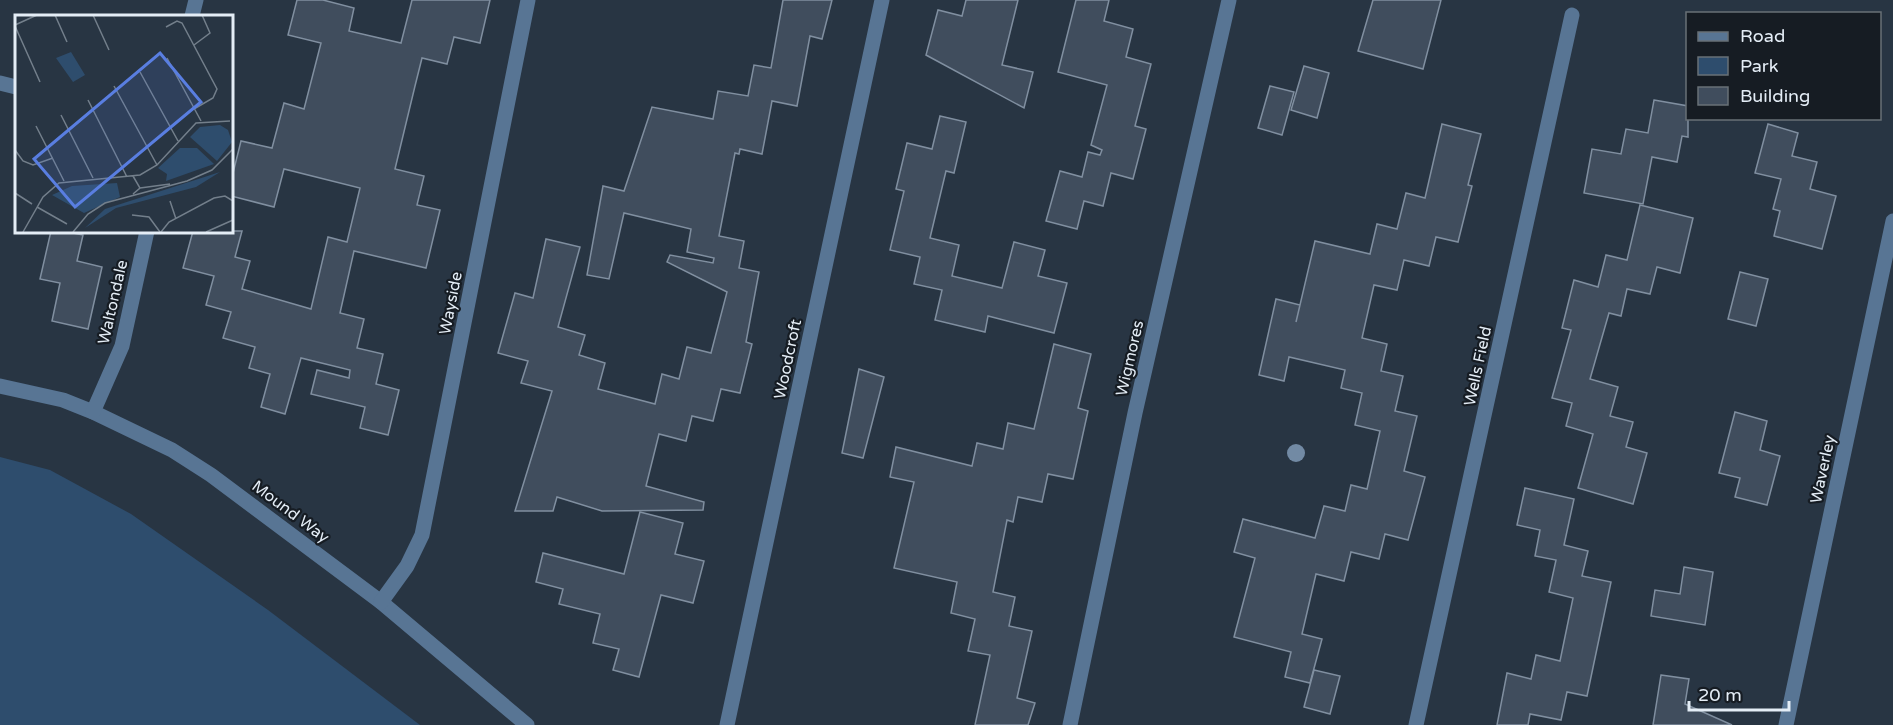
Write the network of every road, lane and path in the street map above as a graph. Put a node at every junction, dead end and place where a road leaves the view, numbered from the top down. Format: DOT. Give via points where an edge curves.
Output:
graph roads {
  1 [pos="195,0"];
  2 [pos="528,0"];
  3 [pos="882,0"];
  4 [pos="1229,0"];
  5 [pos="192,15"];
  6 [pos="1572,15"];
  7 [pos="0,83"];
  8 [pos="15,87"];
  9 [pos="1893,221"];
  10 [pos="147,232"];
  11 [pos="0,386"];
  12 [pos="93,412"];
  13 [pos="381,602"];
  14 [pos="527,725"];
  15 [pos="727,725"];
  16 [pos="1070,725"];
  17 [pos="1416,725"];
  18 [pos="1786,725"];
  1 -- 5 [label="street"];
  2 -- 13 [label="street, Wayside" via="422,535 407,566"];
  3 -- 15 [label="street, Woodcroft"];
  4 -- 16 [label="street, Wigmores" via="1135,413"];
  6 -- 17 [label="street, Wells Field"];
  7 -- 8 [label="street"];
  9 -- 18 [label="street, Waverley"];
  10 -- 12 [label="street, Waltondale" via="122,346"];
  11 -- 12 [label="street, Mound Way" via="63,400"];
  12 -- 13 [label="street, Mound Way" via="172,450 211,475"];
  13 -- 14 [label="street, Mound Way"];
}
